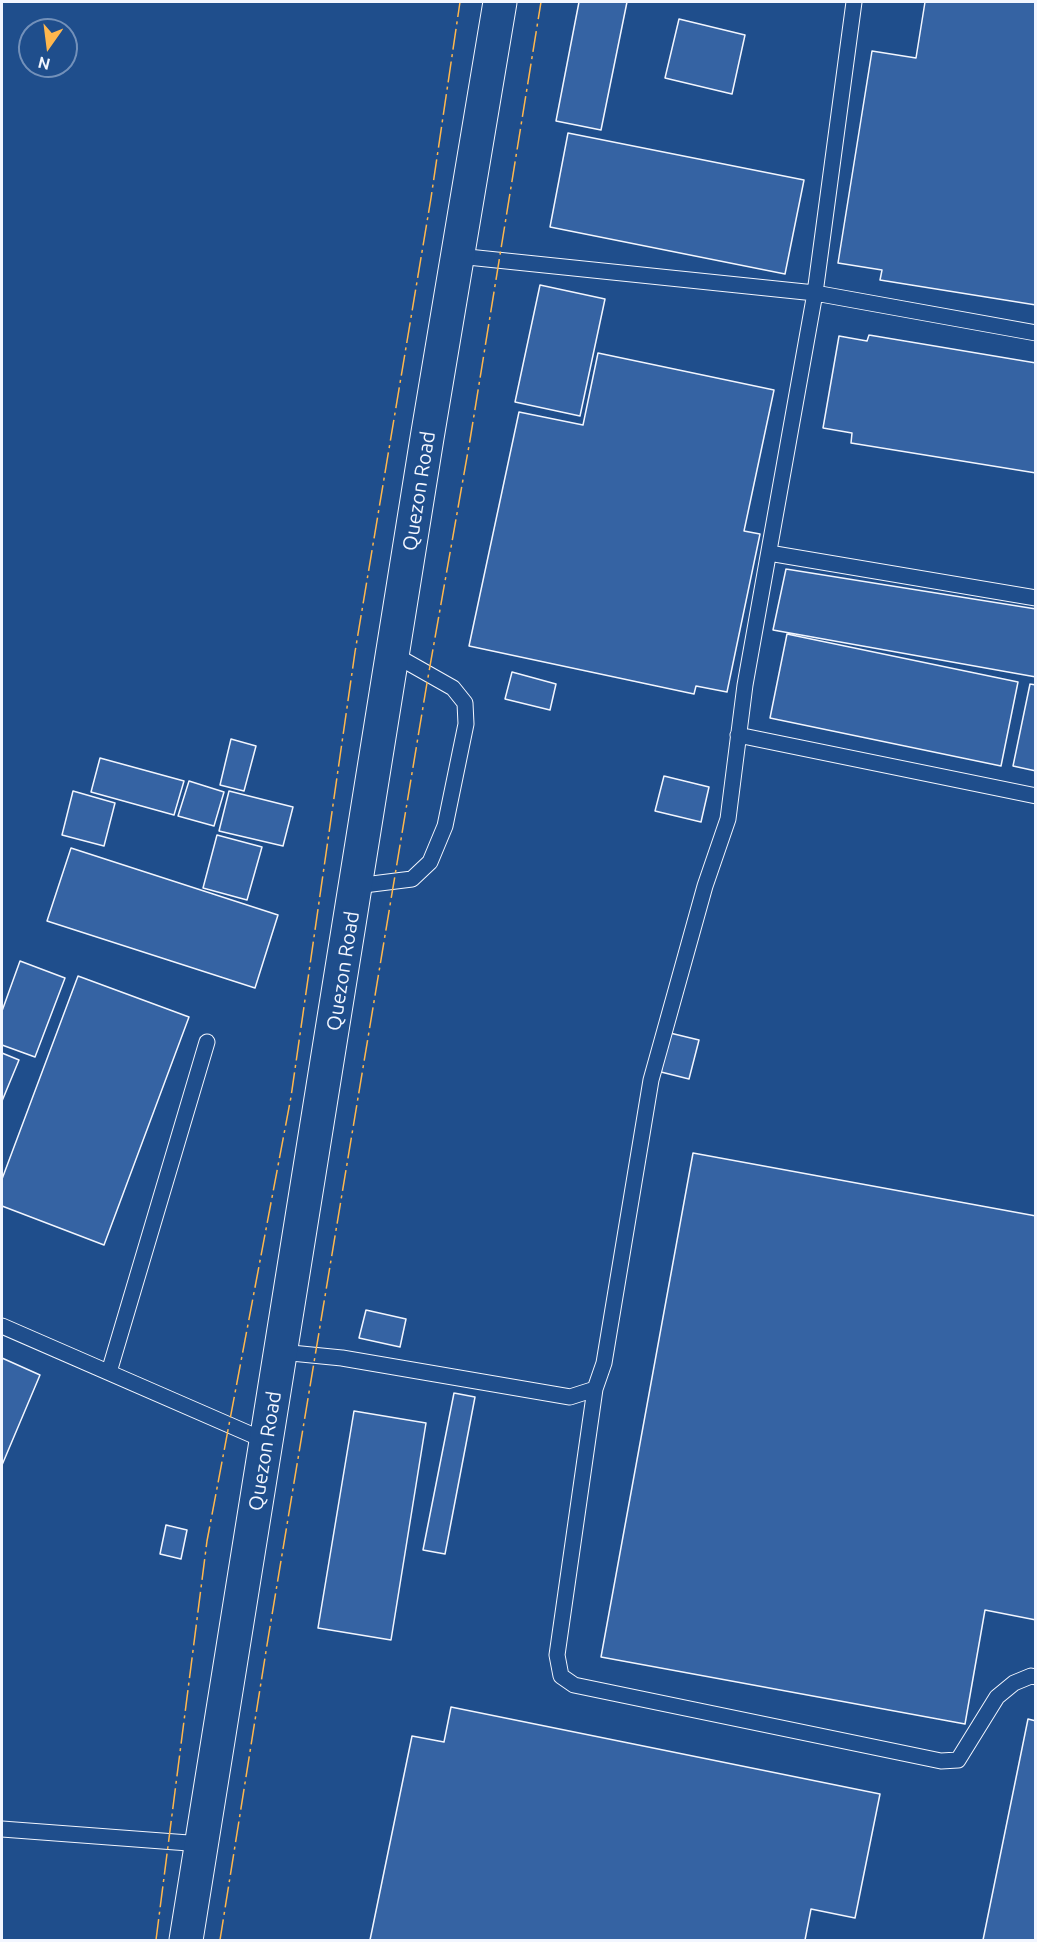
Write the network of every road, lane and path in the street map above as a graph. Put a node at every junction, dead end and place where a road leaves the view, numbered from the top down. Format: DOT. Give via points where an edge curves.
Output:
graph roads {
  1 [pos="500,2"];
  2 [pos="854,2"];
  3 [pos="458,256"];
  4 [pos="815,293"];
  5 [pos="1035,333"];
  6 [pos="769,553"];
  7 [pos="1035,598"];
  8 [pos="393,654"];
  9 [pos="738,735"];
  10 [pos="1035,796"];
  11 [pos="356,886"];
  12 [pos="207,1042"];
  13 [pos="2,1326"];
  14 [pos="281,1352"];
  15 [pos="109,1372"];
  16 [pos="594,1389"];
  17 [pos="266,1442"];
  18 [pos="1035,1677"];
  19 [pos="2,1829"];
  20 [pos="202,1844"];
  21 [pos="186,1941"];
  1 -- 3 [label="main road, Quezon Road"];
  2 -- 4 [label="lane"];
  3 -- 4 [label="lane"];
  3 -- 8 [label="main road, Quezon Road"];
  4 -- 5 [label="lane"];
  4 -- 6 [label="lane"];
  6 -- 7 [label="lane"];
  6 -- 9 [label="lane"];
  8 -- 11 [label="main road, Quezon Road"];
  8 -- 11 [label="lane" via="453,688 465,703 466,724 445,826 430,862 412,879"];
  9 -- 10 [label="lane"];
  9 -- 16 [label="lane" via="728,819 705,885 651,1080 604,1363"];
  11 -- 14 [label="main road, Quezon Road"];
  12 -- 15 [label="lane"];
  13 -- 15 [label="lane"];
  14 -- 16 [label="lane" via="342,1358 570,1397"];
  14 -- 17 [label="main road, Quezon Road"];
  15 -- 17 [label="lane"];
  16 -- 18 [label="lane" via="557,1655 561,1676 574,1685 941,1761 958,1760 997,1697 1014,1683"];
  17 -- 20 [label="main road, Quezon Road"];
  19 -- 20 [label="lane"];
  20 -- 21 [label="main road, Quezon Road"];
}
